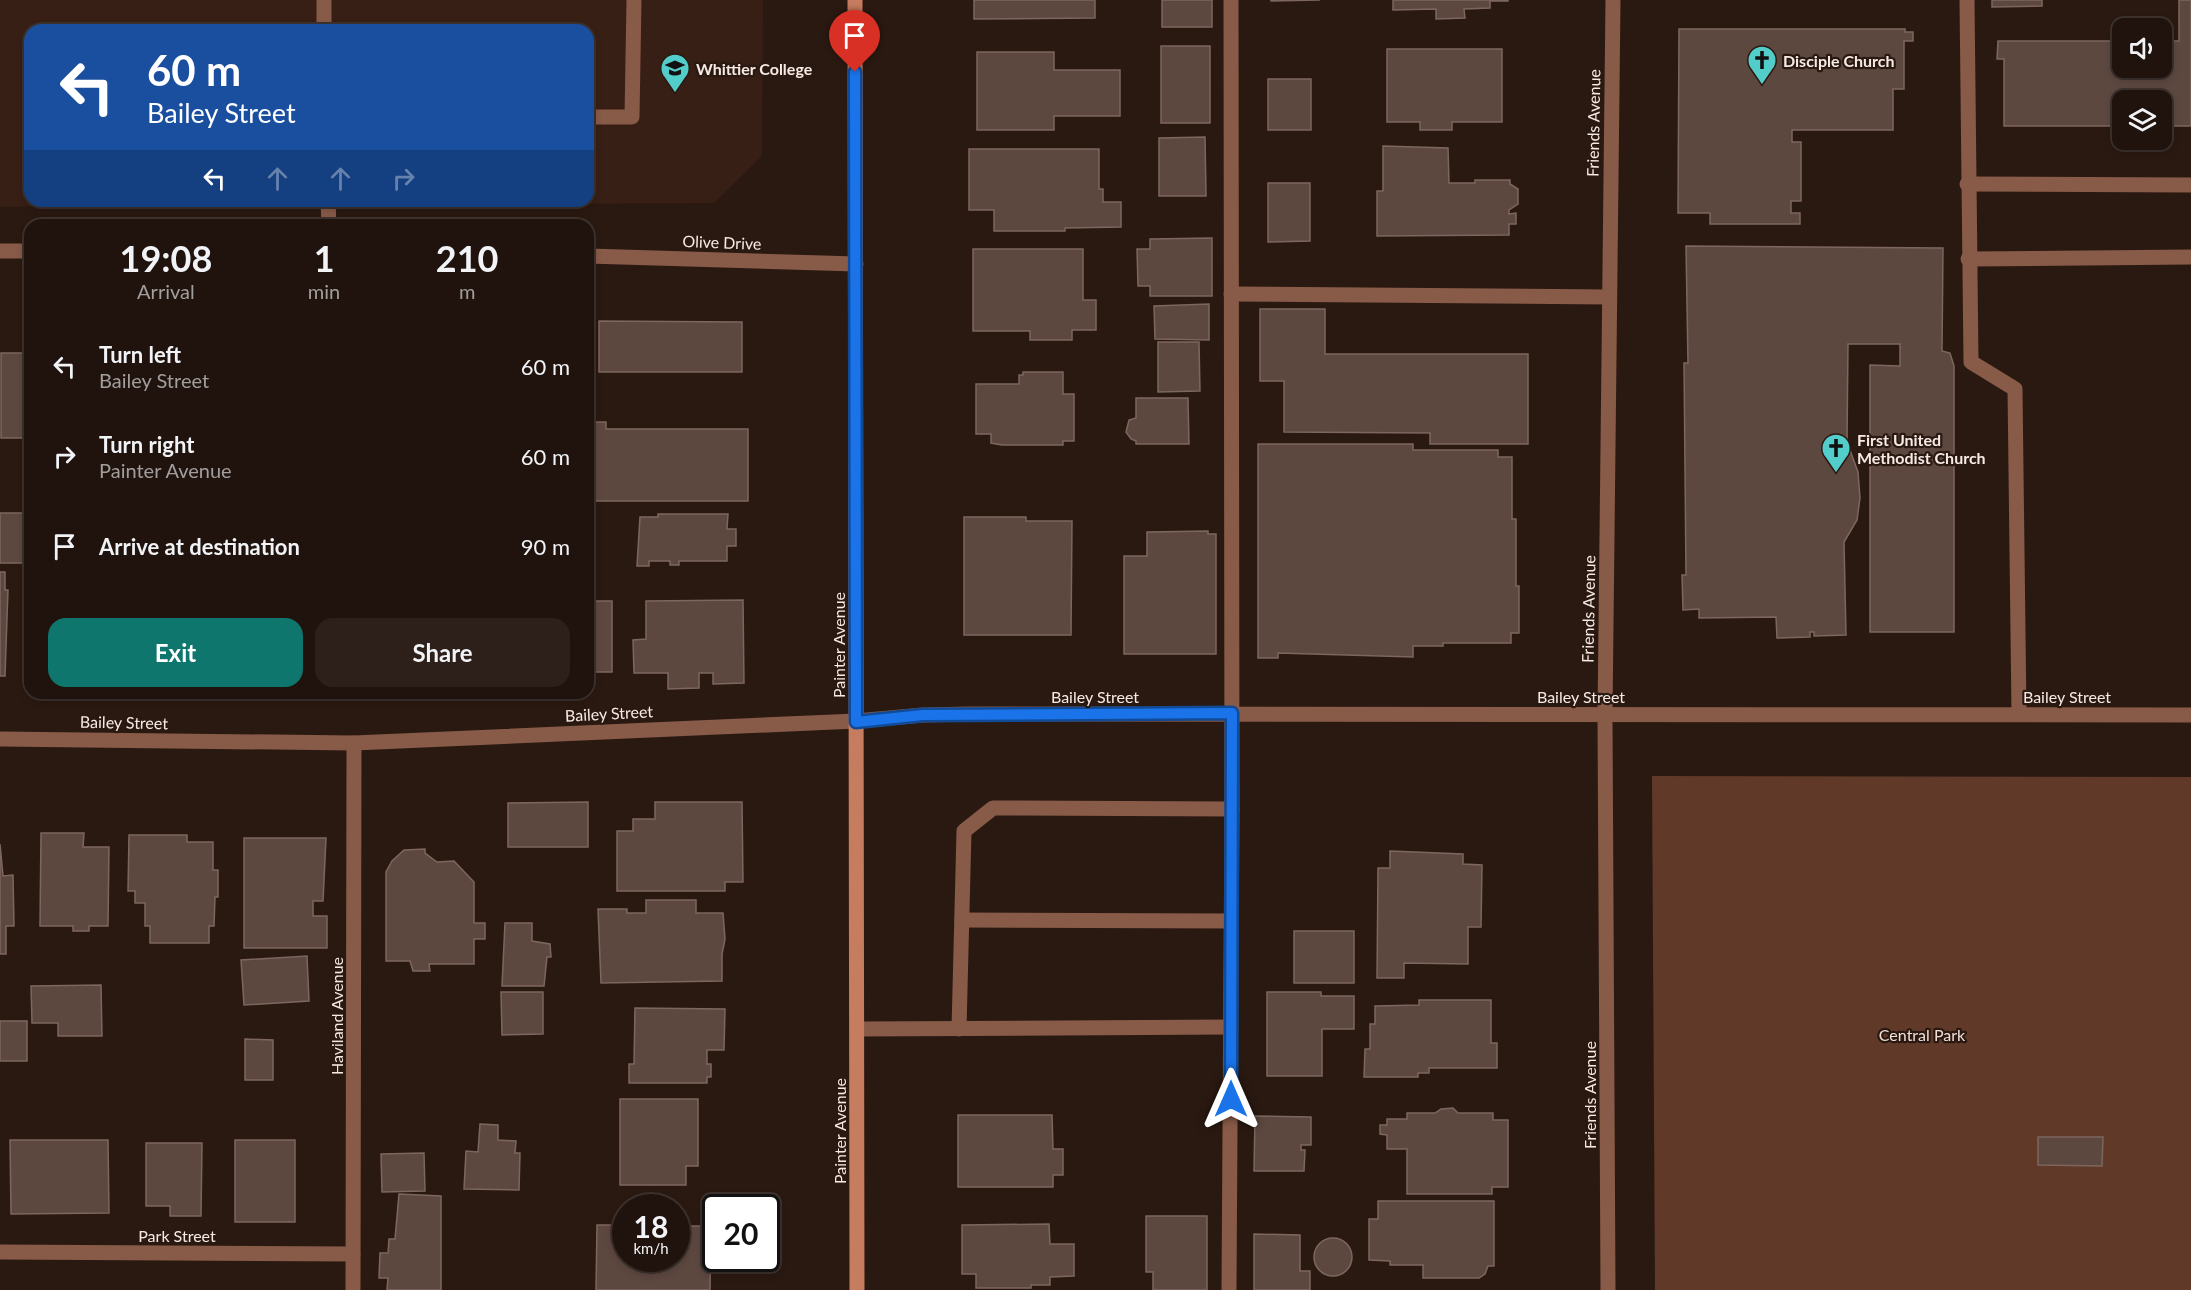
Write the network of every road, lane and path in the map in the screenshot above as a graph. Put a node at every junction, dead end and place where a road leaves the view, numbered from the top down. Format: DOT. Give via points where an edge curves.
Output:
graph roads {
  1 [pos="324,0"];
  2 [pos="634,0"];
  3 [pos="855,0"];
  4 [pos="1230,0"];
  5 [pos="1613,0"];
  6 [pos="1966,0"];
  7 [pos="324,24"];
  8 [pos="594,117"];
  9 [pos="1967,184"];
  10 [pos="2191,185"];
  11 [pos="0,251"];
  12 [pos="24,251"];
  13 [pos="594,256"];
  14 [pos="2191,257"];
  15 [pos="1968,258"];
  16 [pos="856,264"];
  17 [pos="1231,294"];
  18 [pos="1609,297"];
  19 [pos="1232,713"];
  20 [pos="2019,714"];
  21 [pos="1605,715"];
  22 [pos="2191,715"];
  23 [pos="856,722"];
  24 [pos="0,739"];
  25 [pos="354,743"];
  26 [pos="1232,809"];
  27 [pos="962,920"];
  28 [pos="1231,921"];
  29 [pos="1231,1027"];
  30 [pos="857,1029"];
  31 [pos="959,1029"];
  32 [pos="0,1252"];
  33 [pos="353,1254"];
  34 [pos="353,1290"];
  35 [pos="857,1290"];
  36 [pos="1229,1290"];
  37 [pos="1608,1290"];
  1 -- 7 [label="street"];
  2 -- 8 [label="street" via="632,117"];
  3 -- 16 [label="main road, Painter Avenue"];
  4 -- 17 [label="street"];
  5 -- 18 [label="street, Friends Avenue"];
  6 -- 9 [label="street"];
  9 -- 10 [label="street"];
  9 -- 15 [label="street"];
  11 -- 12 [label="street"];
  13 -- 16 [label="street, Olive Drive"];
  14 -- 15 [label="street"];
  15 -- 20 [label="street" via="1971,363 2015,389"];
  16 -- 23 [label="main road, Painter Avenue"];
  17 -- 18 [label="street"];
  17 -- 19 [label="street"];
  18 -- 21 [label="street, Friends Avenue"];
  19 -- 21 [label="street, Bailey Street"];
  19 -- 23 [label="street, Bailey Street" via="923,715"];
  19 -- 26 [label="street"];
  20 -- 21 [label="street, Bailey Street"];
  20 -- 22 [label="street, Bailey Street"];
  21 -- 37 [label="street, Friends Avenue"];
  23 -- 25 [label="street, Bailey Street"];
  23 -- 30 [label="main road, Painter Avenue"];
  24 -- 25 [label="street, Bailey Street"];
  25 -- 33 [label="street, Haviland Avenue"];
  26 -- 27 [label="street" via="993,808 964,831"];
  26 -- 28 [label="street"];
  27 -- 28 [label="street"];
  27 -- 31 [label="street"];
  28 -- 29 [label="street"];
  29 -- 31 [label="street"];
  29 -- 36 [label="street"];
  30 -- 31 [label="street"];
  30 -- 35 [label="main road, Painter Avenue"];
  32 -- 33 [label="street, Park Street"];
  33 -- 34 [label="street, Haviland Avenue"];
}
